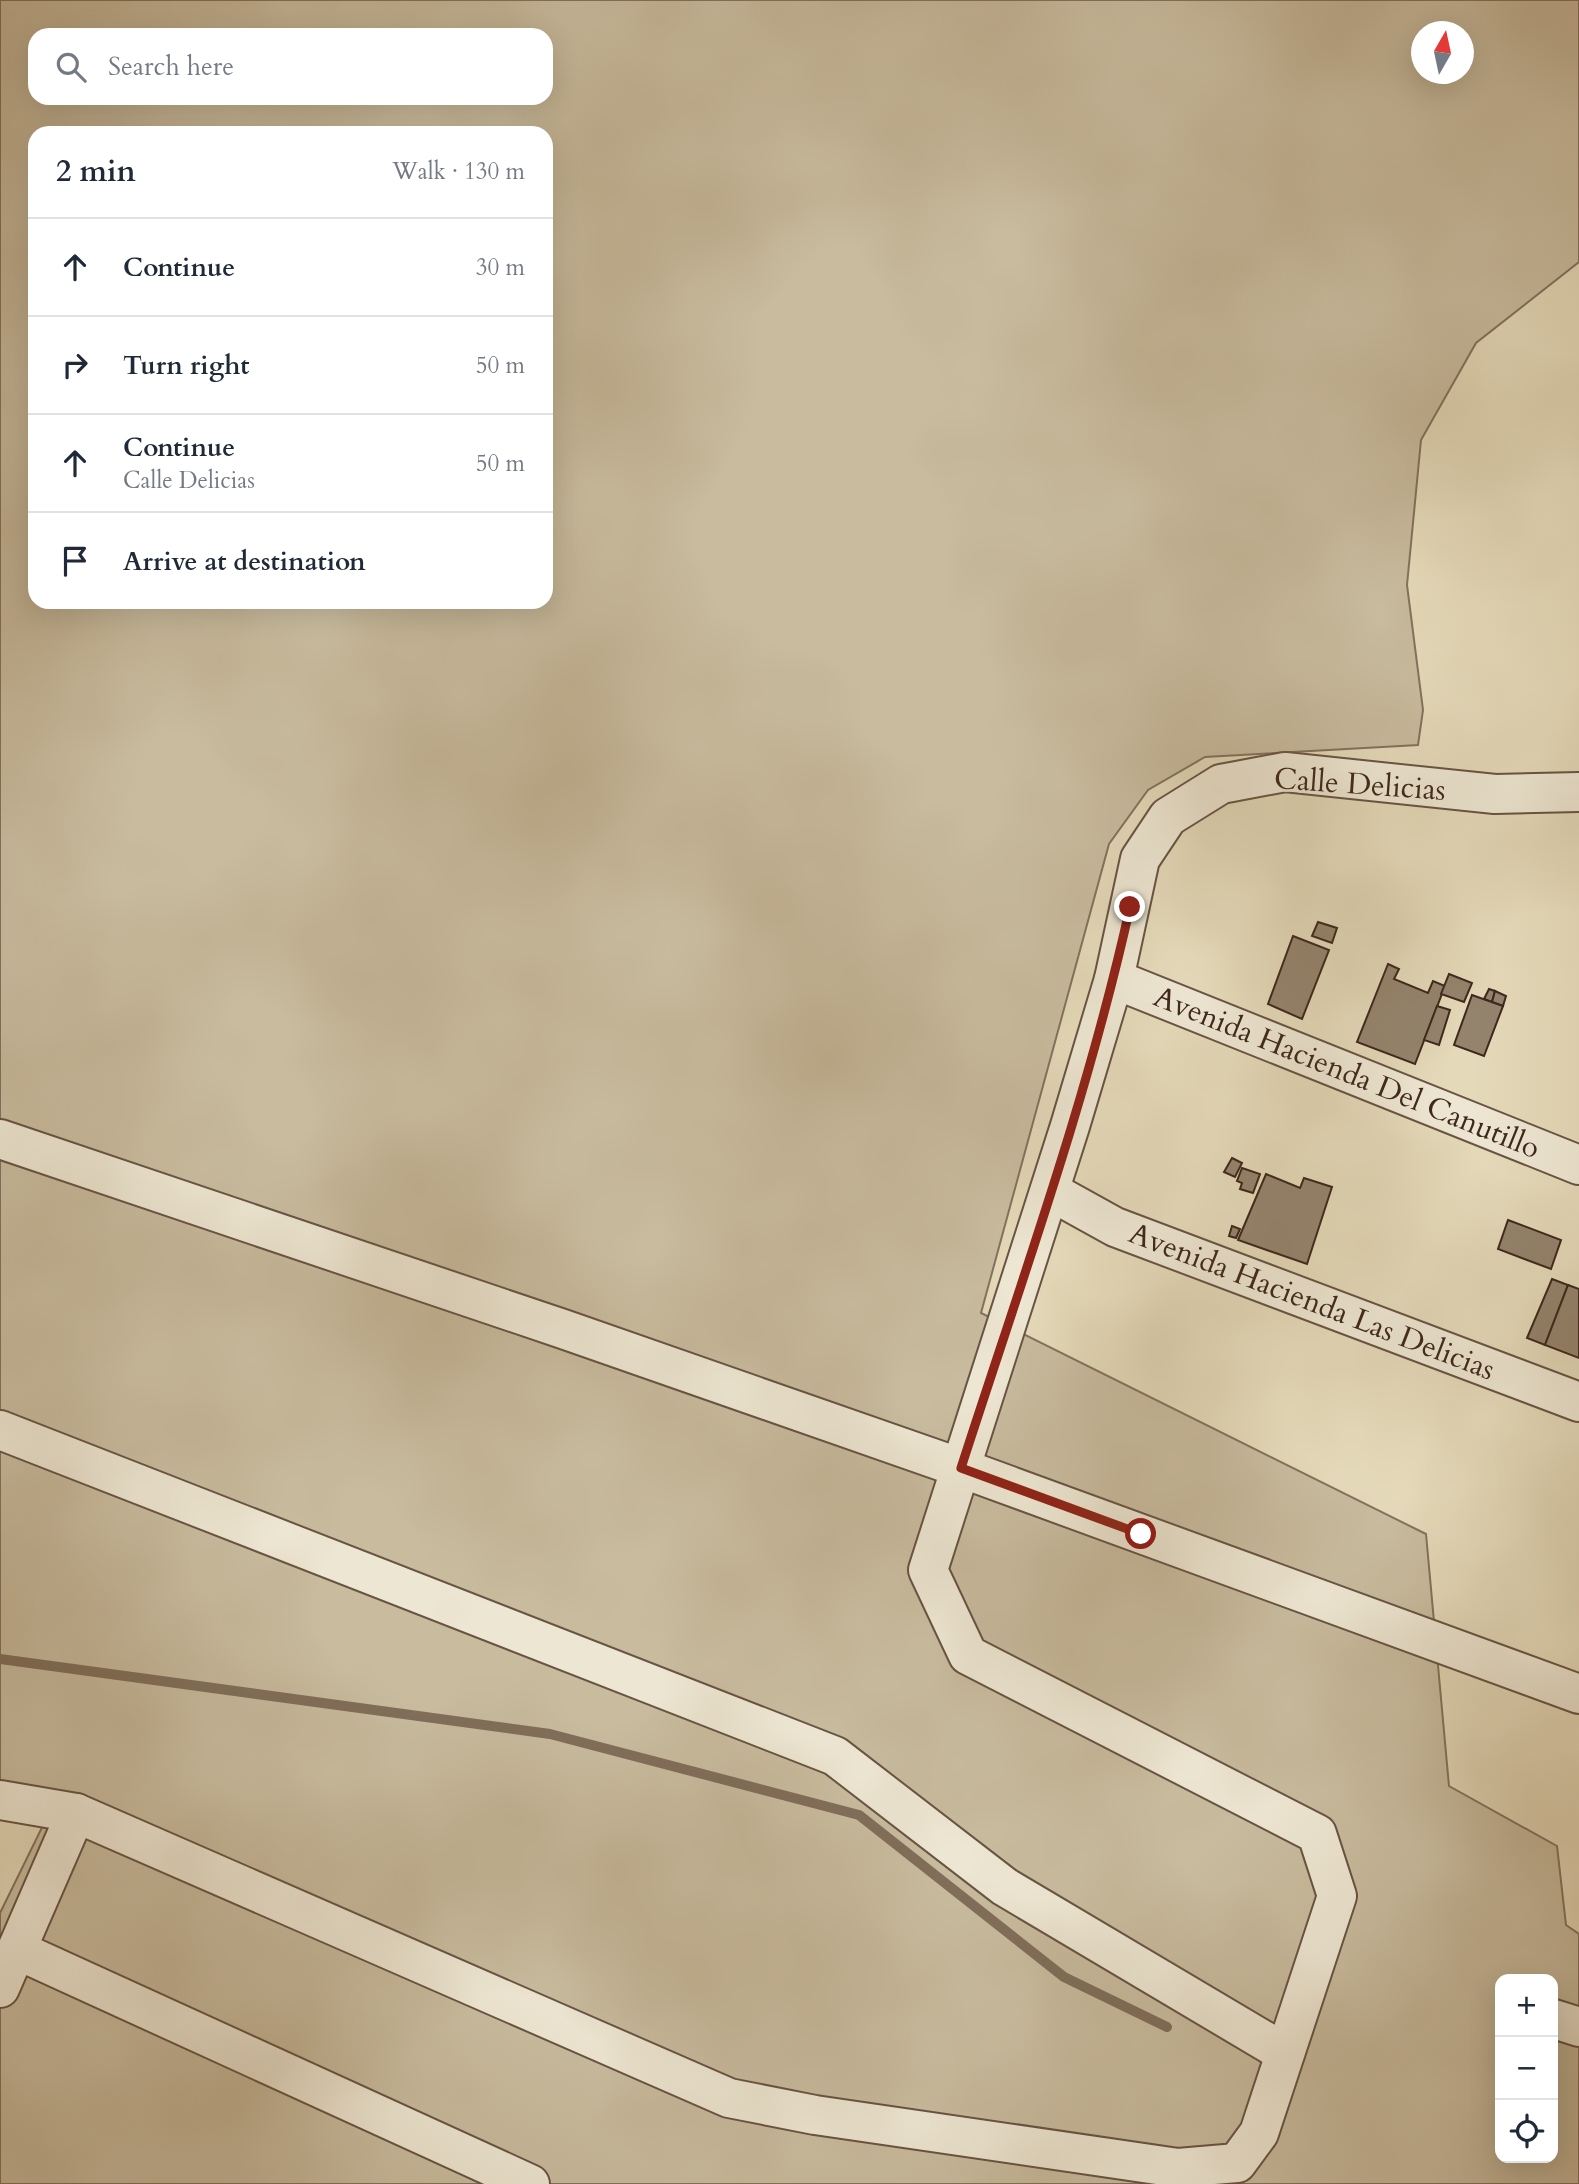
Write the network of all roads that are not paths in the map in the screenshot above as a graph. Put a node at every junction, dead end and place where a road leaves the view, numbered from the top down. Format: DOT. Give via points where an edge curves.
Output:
graph roads {
  1 [pos="1579,792"];
  2 [pos="1114,979"];
  3 [pos="0,1139"];
  4 [pos="1579,1165"];
  5 [pos="1050,1191"];
  6 [pos="1579,1402"];
  7 [pos="0,1430"];
  8 [pos="961,1468"];
  9 [pos="1579,1694"];
  10 [pos="0,1800"];
  11 [pos="76,1813"];
  12 [pos="16,1950"];
  13 [pos="0,1988"];
  14 [pos="1285,2053"];
  15 [pos="530,2184"];
  1 -- 2 [label="street, Calle Delicias" via="1495,794 1285,772 1221,784 1168,817 1140,859"];
  2 -- 4 [label="street, Avenida Hacienda Del Canutillo"];
  2 -- 5 [label="street, Calle Delicias"];
  3 -- 8 [label="street"];
  5 -- 6 [label="street, Avenida Hacienda Las Delicias" via="1115,1227"];
  5 -- 8 [label="street, Calle Delicias"];
  7 -- 14 [label="street" via="835,1756 1005,1887"];
  8 -- 9 [label="street"];
  8 -- 14 [label="street, Calle Delicias" via="928,1570 968,1655 1317,1834 1336,1896"];
  10 -- 11 [label="street, Calle Delicias"];
  11 -- 12 [label="street"];
  11 -- 14 [label="street, Calle Delicias" via="729,2098 815,2115 1178,2168 1237,2162 1259,2133"];
  12 -- 13 [label="street"];
  12 -- 15 [label="street"];
}
